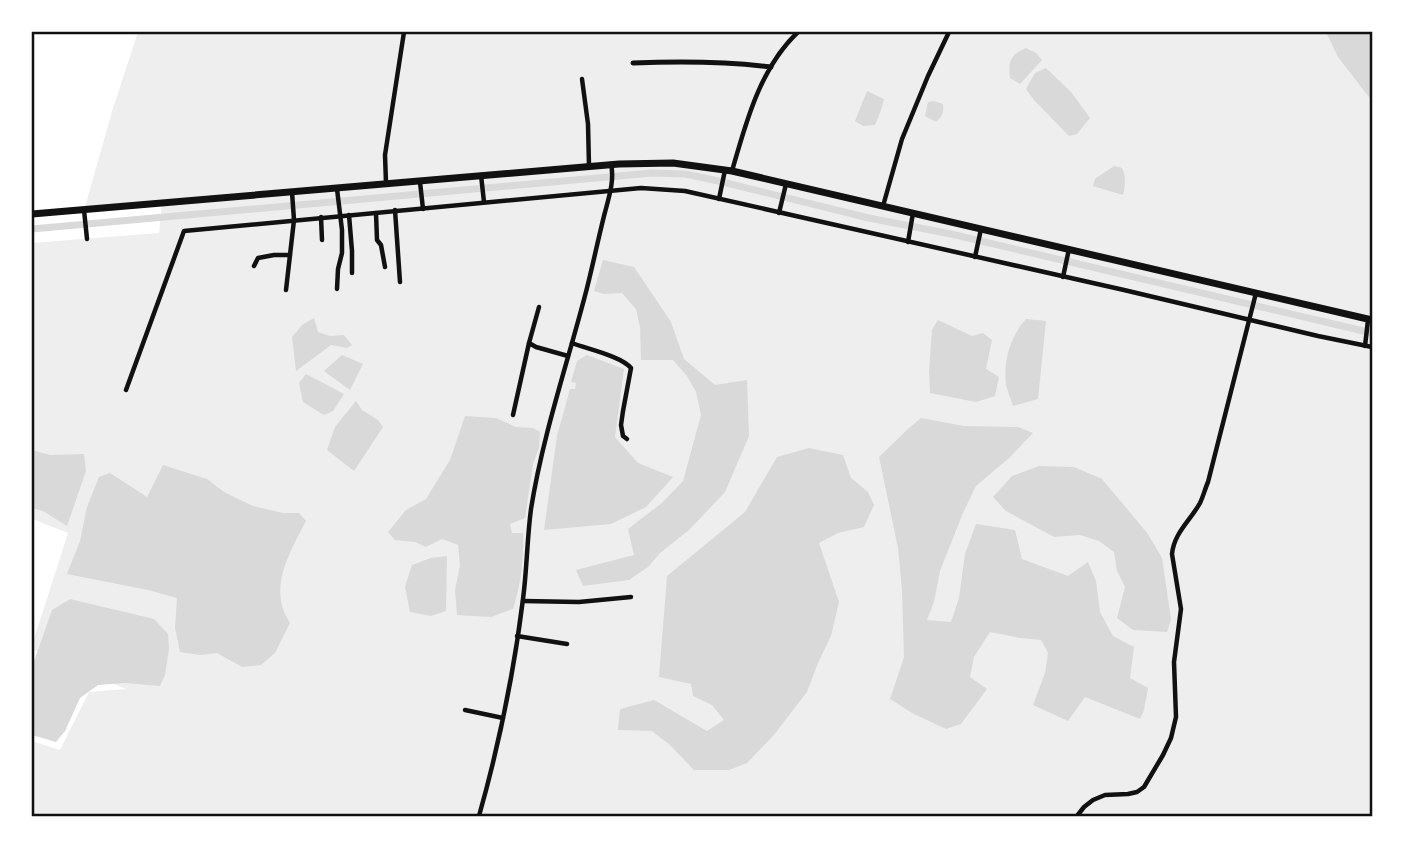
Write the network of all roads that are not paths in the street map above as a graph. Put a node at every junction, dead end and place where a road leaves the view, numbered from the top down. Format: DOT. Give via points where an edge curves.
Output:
graph roads {
  1 [pos="404,32"];
  2 [pos="798,32"];
  3 [pos="949,32"];
  4 [pos="633,63"];
  5 [pos="771,67"];
  6 [pos="582,79"];
  7 [pos="589,166"];
  8 [pos="612,168"];
  9 [pos="729,170"];
  10 [pos="481,175"];
  11 [pos="386,184"];
  12 [pos="421,185"];
  13 [pos="337,188"];
  14 [pos="785,188"];
  15 [pos="292,192"];
  16 [pos="610,192"];
  17 [pos="719,199"];
  18 [pos="484,202"];
  19 [pos="423,206"];
  20 [pos="883,206"];
  21 [pos="395,211"];
  22 [pos="340,213"];
  23 [pos="376,213"];
  24 [pos="779,213"];
  25 [pos="913,213"];
  26 [pos="32,214"];
  27 [pos="84,214"];
  28 [pos="348,215"];
  29 [pos="294,217"];
  30 [pos="321,217"];
  31 [pos="981,229"];
  32 [pos="87,239"];
  33 [pos="322,240"];
  34 [pos="908,242"];
  35 [pos="1069,249"];
  36 [pos="976,254"];
  37 [pos="290,255"];
  38 [pos="254,266"];
  39 [pos="384,267"];
  40 [pos="352,273"];
  41 [pos="1063,277"];
  42 [pos="400,282"];
  43 [pos="337,289"];
  44 [pos="286,290"];
  45 [pos="1256,293"];
  46 [pos="539,307"];
  47 [pos="1250,318"];
  48 [pos="1370,323"];
  49 [pos="529,343"];
  50 [pos="572,343"];
  51 [pos="1366,343"];
  52 [pos="1373,347"];
  53 [pos="568,356"];
  54 [pos="127,390"];
  55 [pos="513,415"];
  56 [pos="627,439"];
  57 [pos="631,597"];
  58 [pos="523,601"];
  59 [pos="517,636"];
  60 [pos="567,644"];
  61 [pos="465,710"];
  62 [pos="502,718"];
  63 [pos="479,817"];
  64 [pos="1077,817"];
  1 -- 11 [label="street" via="385,155"];
  2 -- 5 [label="street"];
  3 -- 20 [label="street" via="902,139"];
  4 -- 5 [label="street" via="697,61"];
  5 -- 9 [label="street"];
  6 -- 7 [label="street"];
  7 -- 8 [label="main road"];
  7 -- 10 [label="main road"];
  8 -- 9 [label="main road" via="673,163"];
  8 -- 16 [label="street"];
  9 -- 14 [label="main road"];
  9 -- 17 [label="street"];
  10 -- 12 [label="main road"];
  10 -- 18 [label="street"];
  11 -- 12 [label="main road"];
  11 -- 13 [label="main road"];
  12 -- 19 [label="street"];
  13 -- 15 [label="main road"];
  13 -- 22 [label="street"];
  14 -- 20 [label="main road"];
  14 -- 24 [label="street"];
  15 -- 27 [label="main road"];
  15 -- 29 [label="street"];
  16 -- 17 [label="street" via="685,191"];
  16 -- 18 [label="street"];
  16 -- 50 [label="street"];
  17 -- 24 [label="street"];
  18 -- 19 [label="street"];
  19 -- 21 [label="street"];
  20 -- 25 [label="main road"];
  21 -- 23 [label="street"];
  21 -- 42 [label="street"];
  22 -- 28 [label="street"];
  22 -- 30 [label="street"];
  22 -- 43 [label="street" via="342,253"];
  23 -- 28 [label="street"];
  23 -- 39 [label="street"];
  24 -- 34 [label="street"];
  25 -- 31 [label="main road"];
  25 -- 34 [label="street"];
  26 -- 27 [label="main road"];
  27 -- 32 [label="street"];
  28 -- 40 [label="street"];
  29 -- 30 [label="street"];
  29 -- 37 [label="street"];
  29 -- 54 [label="street" via="184,231"];
  30 -- 33 [label="street"];
  31 -- 35 [label="main road"];
  31 -- 36 [label="street"];
  34 -- 36 [label="street"];
  35 -- 41 [label="street"];
  35 -- 45 [label="main road"];
  36 -- 41 [label="street"];
  37 -- 38 [label="street" via="258,258"];
  37 -- 44 [label="street"];
  41 -- 47 [label="street"];
  45 -- 47 [label="street"];
  45 -- 48 [label="main road"];
  46 -- 49 [label="street"];
  47 -- 51 [label="street"];
  47 -- 64 [label="street" via="1208,482 1173,546 1181,609 1171,738 1143,787 1093,800"];
  48 -- 51 [label="street"];
  49 -- 53 [label="street"];
  49 -- 55 [label="street"];
  50 -- 53 [label="street"];
  50 -- 56 [label="street" via="631,368 621,425"];
  51 -- 52 [label="street"];
  53 -- 58 [label="street" via="531,511"];
  57 -- 58 [label="street"];
  58 -- 59 [label="street"];
  59 -- 60 [label="street"];
  59 -- 62 [label="street"];
  61 -- 62 [label="street"];
  62 -- 63 [label="street"];
}
